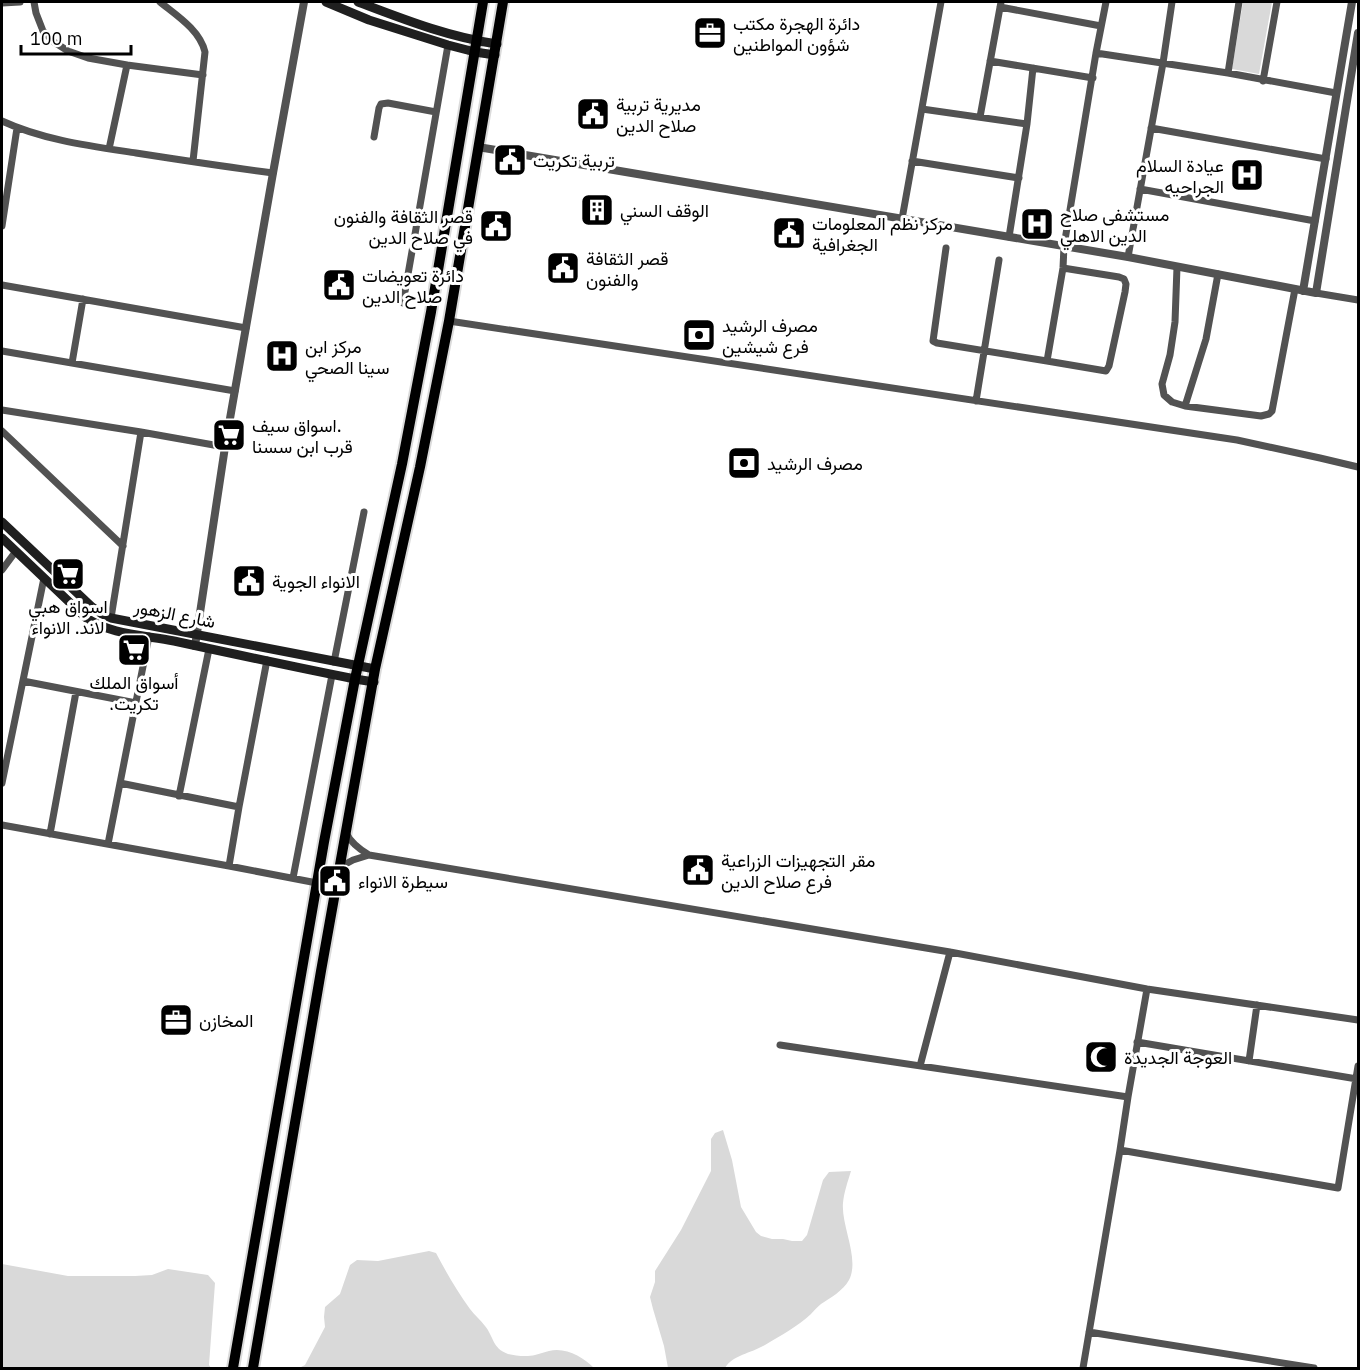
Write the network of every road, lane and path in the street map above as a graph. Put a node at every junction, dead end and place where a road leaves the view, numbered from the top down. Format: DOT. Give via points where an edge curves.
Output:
graph roads {
  1 [pos="20,2"];
  2 [pos="34,2"];
  3 [pos="160,2"];
  4 [pos="304,2"];
  5 [pos="326,2"];
  6 [pos="358,2"];
  7 [pos="483,2"];
  8 [pos="503,2"];
  9 [pos="941,2"];
  10 [pos="1106,2"];
  11 [pos="1172,2"];
  12 [pos="1239,2"];
  13 [pos="1276,2"];
  14 [pos="1352,2"];
  15 [pos="2,3"];
  16 [pos="1000,4"];
  17 [pos="1101,26"];
  18 [pos="1359,33"];
  19 [pos="448,45"];
  20 [pos="476,47"];
  21 [pos="496,50"];
  22 [pos="1096,53"];
  23 [pos="990,61"];
  24 [pos="1163,63"];
  25 [pos="127,65"];
  26 [pos="1033,68"];
  27 [pos="1228,73"];
  28 [pos="203,75"];
  29 [pos="1093,78"];
  30 [pos="1263,81"];
  31 [pos="1336,93"];
  32 [pos="922,109"];
  33 [pos="436,112"];
  34 [pos="980,117"];
  35 [pos="2,121"];
  36 [pos="1027,124"];
  37 [pos="17,128"];
  38 [pos="1151,128"];
  39 [pos="374,137"];
  40 [pos="478,147"];
  41 [pos="109,149"];
  42 [pos="1326,159"];
  43 [pos="193,161"];
  44 [pos="912,161"];
  45 [pos="273,173"];
  46 [pos="1019,178"];
  47 [pos="1140,189"];
  48 [pos="3,212"];
  49 [pos="902,219"];
  50 [pos="1315,221"];
  51 [pos="2,226"];
  52 [pos="1009,237"];
  53 [pos="1064,246"];
  54 [pos="946,248"];
  55 [pos="1128,257"];
  56 [pos="999,260"];
  57 [pos="1177,267"];
  58 [pos="1063,268"];
  59 [pos="1218,274"];
  60 [pos="2,285"];
  61 [pos="1299,290"];
  62 [pos="1316,293"];
  63 [pos="83,299"];
  64 [pos="1359,300"];
  65 [pos="403,303"];
  66 [pos="449,321"];
  67 [pos="246,328"];
  68 [pos="2,351"];
  69 [pos="985,351"];
  70 [pos="1047,361"];
  71 [pos="72,363"];
  72 [pos="236,391"];
  73 [pos="976,401"];
  74 [pos="1185,406"];
  75 [pos="2,410"];
  76 [pos="2,431"];
  77 [pos="141,432"];
  78 [pos="225,447"];
  79 [pos="1359,467"];
  80 [pos="364,512"];
  81 [pos="2,522"];
  82 [pos="2,538"];
  83 [pos="123,546"];
  84 [pos="16,551"];
  85 [pos="2,570"];
  86 [pos="44,578"];
  87 [pos="111,618"];
  88 [pos="196,635"];
  89 [pos="149,636"];
  90 [pos="195,645"];
  91 [pos="208,649"];
  92 [pos="267,660"];
  93 [pos="334,662"];
  94 [pos="358,666"];
  95 [pos="375,669"];
  96 [pos="332,675"];
  97 [pos="355,679"];
  98 [pos="23,681"];
  99 [pos="374,682"];
  100 [pos="76,692"];
  101 [pos="136,703"];
  102 [pos="2,783"];
  103 [pos="120,783"];
  104 [pos="179,796"];
  105 [pos="239,807"];
  106 [pos="2,825"];
  107 [pos="346,833"];
  108 [pos="50,834"];
  109 [pos="108,844"];
  110 [pos="369,855"];
  111 [pos="229,866"];
  112 [pos="340,867"];
  113 [pos="293,878"];
  114 [pos="317,883"];
  115 [pos="950,951"];
  116 [pos="302,970"];
  117 [pos="321,971"];
  118 [pos="1147,989"];
  119 [pos="1257,1005"];
  120 [pos="1359,1020"];
  121 [pos="1137,1042"];
  122 [pos="780,1045"];
  123 [pos="1249,1061"];
  124 [pos="920,1066"];
  125 [pos="1359,1066"];
  126 [pos="1357,1079"];
  127 [pos="1128,1097"];
  128 [pos="1120,1150"];
  129 [pos="1089,1332"];
  130 [pos="233,1368"];
  131 [pos="253,1368"];
  132 [pos="1083,1368"];
  133 [pos="1314,1368"];
  1 -- 15 [label="street"];
  2 -- 25 [label="street" via="43,31 61,47 82,56"];
  3 -- 28 [label="street" via="194,30 203,43"];
  4 -- 45 [label="street"];
  5 -- 19 [label="main road"];
  6 -- 20 [label="main road"];
  7 -- 20 [label="main road"];
  8 -- 21 [label="main road"];
  9 -- 32 [label="street"];
  10 -- 17 [label="street"];
  11 -- 24 [label="street"];
  12 -- 27 [label="street"];
  13 -- 30 [label="street"];
  14 -- 31 [label="street"];
  16 -- 17 [label="street"];
  16 -- 23 [label="street"];
  17 -- 22 [label="street"];
  18 -- 62 [label="street"];
  19 -- 20 [label="main road"];
  19 -- 33 [label="street"];
  20 -- 21 [label="main road"];
  20 -- 94 [label="main road" via="431,312"];
  21 -- 40 [label="main road"];
  22 -- 24 [label="street"];
  22 -- 29 [label="street"];
  23 -- 26 [label="street"];
  23 -- 34 [label="street"];
  24 -- 27 [label="street"];
  24 -- 38 [label="street"];
  25 -- 28 [label="street"];
  25 -- 41 [label="street"];
  26 -- 29 [label="street"];
  26 -- 36 [label="street"];
  27 -- 30 [label="street"];
  28 -- 43 [label="street"];
  29 -- 53 [label="street"];
  30 -- 31 [label="street"];
  31 -- 42 [label="street"];
  32 -- 34 [label="street"];
  32 -- 44 [label="street"];
  33 -- 39 [label="street" via="381,104"];
  33 -- 65 [label="street"];
  34 -- 36 [label="street"];
  35 -- 37 [label="street"];
  36 -- 46 [label="street"];
  37 -- 41 [label="street"];
  37 -- 48 [label="street"];
  38 -- 42 [label="street"];
  38 -- 47 [label="street"];
  40 -- 49 [label="street"];
  40 -- 66 [label="main road"];
  41 -- 43 [label="street"];
  42 -- 50 [label="street"];
  43 -- 45 [label="street"];
  44 -- 46 [label="street"];
  44 -- 49 [label="street"];
  45 -- 67 [label="street"];
  46 -- 52 [label="street"];
  47 -- 50 [label="street"];
  47 -- 55 [label="street"];
  48 -- 51 [label="street"];
  49 -- 52 [label="street"];
  50 -- 61 [label="street"];
  52 -- 53 [label="street"];
  53 -- 55 [label="street"];
  53 -- 58 [label="street"];
  54 -- 69 [label="street" via="933,340"];
  55 -- 57 [label="street"];
  56 -- 69 [label="street"];
  57 -- 59 [label="street"];
  57 -- 74 [label="street" via="1175,322 1161,384 1164,395"];
  58 -- 70 [label="street"];
  58 -- 70 [label="street" via="1119,277 1126,284 1125,292 1106,371"];
  59 -- 61 [label="street"];
  59 -- 74 [label="street" via="1206,339"];
  60 -- 63 [label="street"];
  61 -- 62 [label="street"];
  61 -- 74 [label="street" via="1272,411 1261,416"];
  62 -- 64 [label="street"];
  63 -- 67 [label="street"];
  63 -- 71 [label="street"];
  66 -- 73 [label="street"];
  66 -- 95 [label="main road"];
  67 -- 72 [label="street"];
  68 -- 71 [label="street"];
  69 -- 70 [label="street"];
  69 -- 73 [label="street"];
  71 -- 72 [label="street"];
  72 -- 78 [label="street"];
  73 -- 79 [label="street" via="1236,440"];
  75 -- 77 [label="street"];
  76 -- 83 [label="street"];
  77 -- 78 [label="street"];
  77 -- 83 [label="street"];
  78 -- 88 [label="street"];
  80 -- 93 [label="street"];
  81 -- 87 [label="main road, شارع الزهور" via="92,608"];
  82 -- 84 [label="main road, شارع الزهور"];
  83 -- 87 [label="street"];
  84 -- 85 [label="street"];
  84 -- 86 [label="main road, شارع الزهور"];
  86 -- 89 [label="main road, شارع الزهور" via="95,624"];
  86 -- 98 [label="street"];
  87 -- 88 [label="main road, شارع الزهور"];
  88 -- 90 [label="street"];
  88 -- 93 [label="main road, شارع الزهور"];
  89 -- 90 [label="main road, شارع الزهور"];
  89 -- 101 [label="street"];
  90 -- 91 [label="main road, شارع الزهور"];
  91 -- 92 [label="main road, شارع الزهور"];
  91 -- 104 [label="street"];
  92 -- 96 [label="main road, شارع الزهور"];
  92 -- 105 [label="street"];
  93 -- 94 [label="main road, شارع الزهور"];
  94 -- 95 [label="main road, شارع الزهور"];
  94 -- 97 [label="main road"];
  95 -- 99 [label="main road"];
  96 -- 97 [label="main road, شارع الزهور"];
  96 -- 113 [label="street"];
  97 -- 99 [label="main road, شارع الزهور"];
  97 -- 114 [label="main road"];
  98 -- 100 [label="street"];
  98 -- 102 [label="street"];
  99 -- 107 [label="main road"];
  100 -- 101 [label="street"];
  100 -- 108 [label="street"];
  101 -- 103 [label="street"];
  103 -- 104 [label="street"];
  103 -- 109 [label="street"];
  104 -- 105 [label="street"];
  105 -- 111 [label="street"];
  106 -- 108 [label="street"];
  107 -- 110 [label="street"];
  107 -- 112 [label="main road"];
  108 -- 109 [label="street"];
  109 -- 111 [label="street"];
  110 -- 112 [label="street"];
  110 -- 115 [label="street"];
  111 -- 113 [label="street"];
  112 -- 117 [label="main road"];
  113 -- 114 [label="street"];
  114 -- 116 [label="main road"];
  115 -- 118 [label="street"];
  115 -- 124 [label="street"];
  116 -- 117 [label="main road"];
  116 -- 130 [label="main road"];
  117 -- 131 [label="main road"];
  118 -- 119 [label="street"];
  118 -- 121 [label="street"];
  119 -- 120 [label="street"];
  119 -- 123 [label="street"];
  121 -- 123 [label="street"];
  121 -- 127 [label="street"];
  122 -- 124 [label="street"];
  123 -- 126 [label="street"];
  124 -- 127 [label="street"];
  125 -- 126 [label="street"];
  126 -- 128 [label="street" via="1338,1188"];
  127 -- 128 [label="street"];
  128 -- 129 [label="street"];
  129 -- 132 [label="street"];
  129 -- 133 [label="street"];
}
